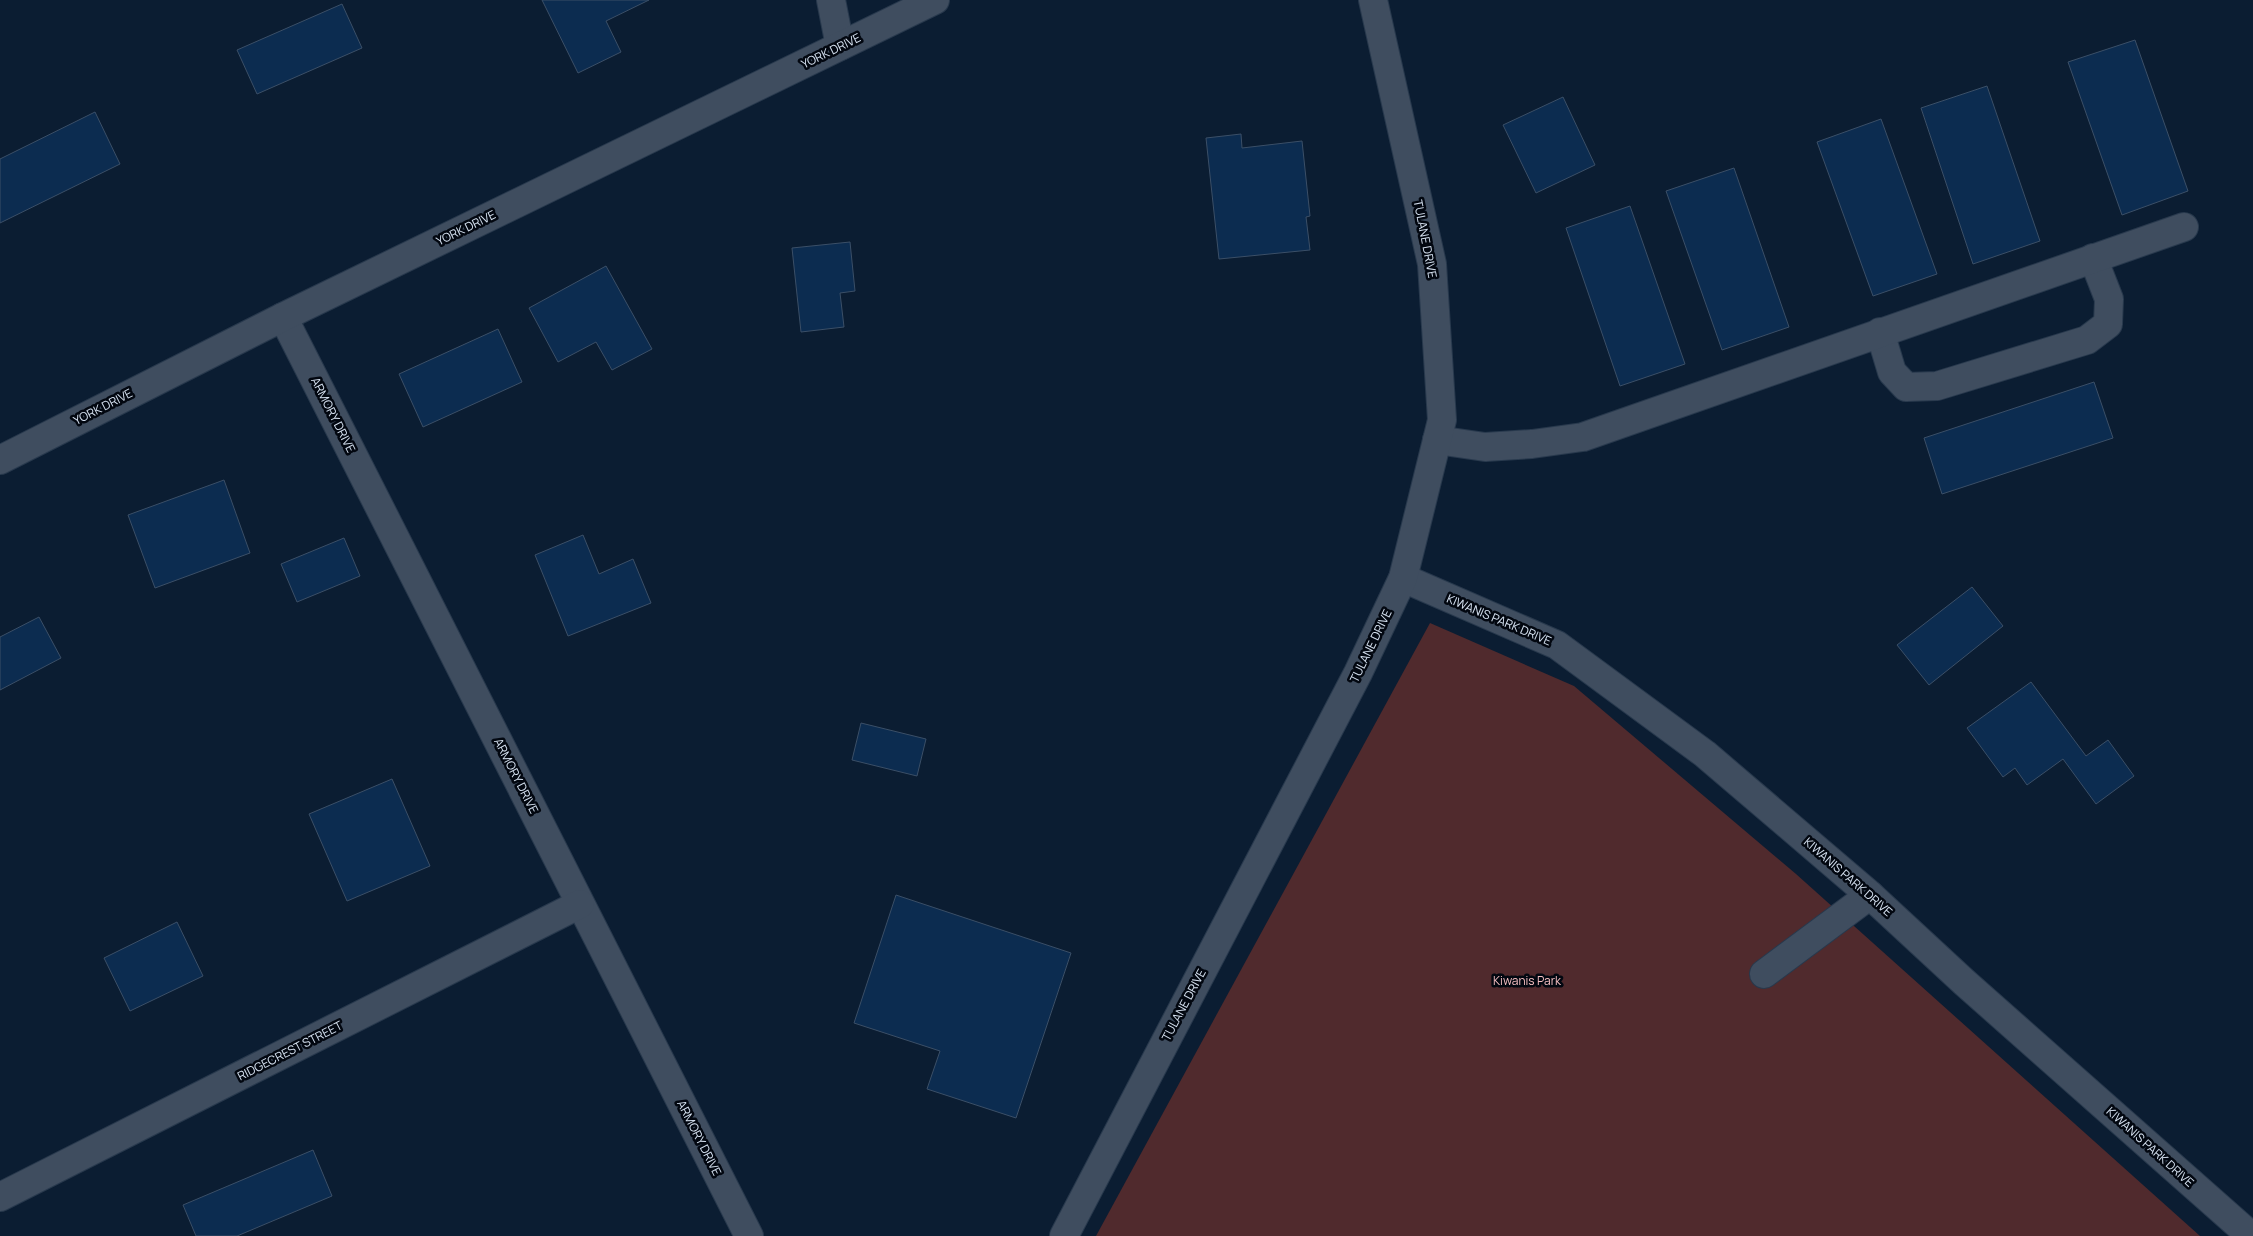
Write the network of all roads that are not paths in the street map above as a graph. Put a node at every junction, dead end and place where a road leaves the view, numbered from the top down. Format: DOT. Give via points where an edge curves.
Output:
graph roads {
  1 [pos="831,0"];
  2 [pos="935,0"];
  3 [pos="1373,0"];
  4 [pos="840,46"];
  5 [pos="2184,227"];
  6 [pos="2094,258"];
  7 [pos="283,317"];
  8 [pos="1880,332"];
  9 [pos="1438,440"];
  10 [pos="0,460"];
  11 [pos="1403,578"];
  12 [pos="1870,895"];
  13 [pos="580,904"];
  14 [pos="1764,974"];
  15 [pos="0,1198"];
  16 [pos="749,1236"];
  17 [pos="1064,1236"];
  18 [pos="2251,1236"];
  1 -- 4 [label="street"];
  2 -- 4 [label="street, YORK DRIVE"];
  3 -- 9 [label="street, TULANE DRIVE" via="1432,264 1442,420"];
  4 -- 7 [label="street, YORK DRIVE"];
  5 -- 6 [label="street"];
  6 -- 8 [label="street"];
  6 -- 8 [label="street" via="2109,299 2108,324 2086,340 1937,386 1906,387 1892,372"];
  7 -- 10 [label="street, YORK DRIVE"];
  7 -- 13 [label="street, ARMORY DRIVE"];
  8 -- 9 [label="street" via="1583,437 1485,446"];
  9 -- 11 [label="street, TULANE DRIVE"];
  11 -- 12 [label="street, KIWANIS PARK DRIVE" via="1558,645 1706,754"];
  11 -- 17 [label="street, TULANE DRIVE" via="1358,673"];
  12 -- 14 [label="street"];
  12 -- 18 [label="street, KIWANIS PARK DRIVE"];
  13 -- 15 [label="street, RIDGECREST STREET"];
  13 -- 16 [label="street, ARMORY DRIVE"];
}
